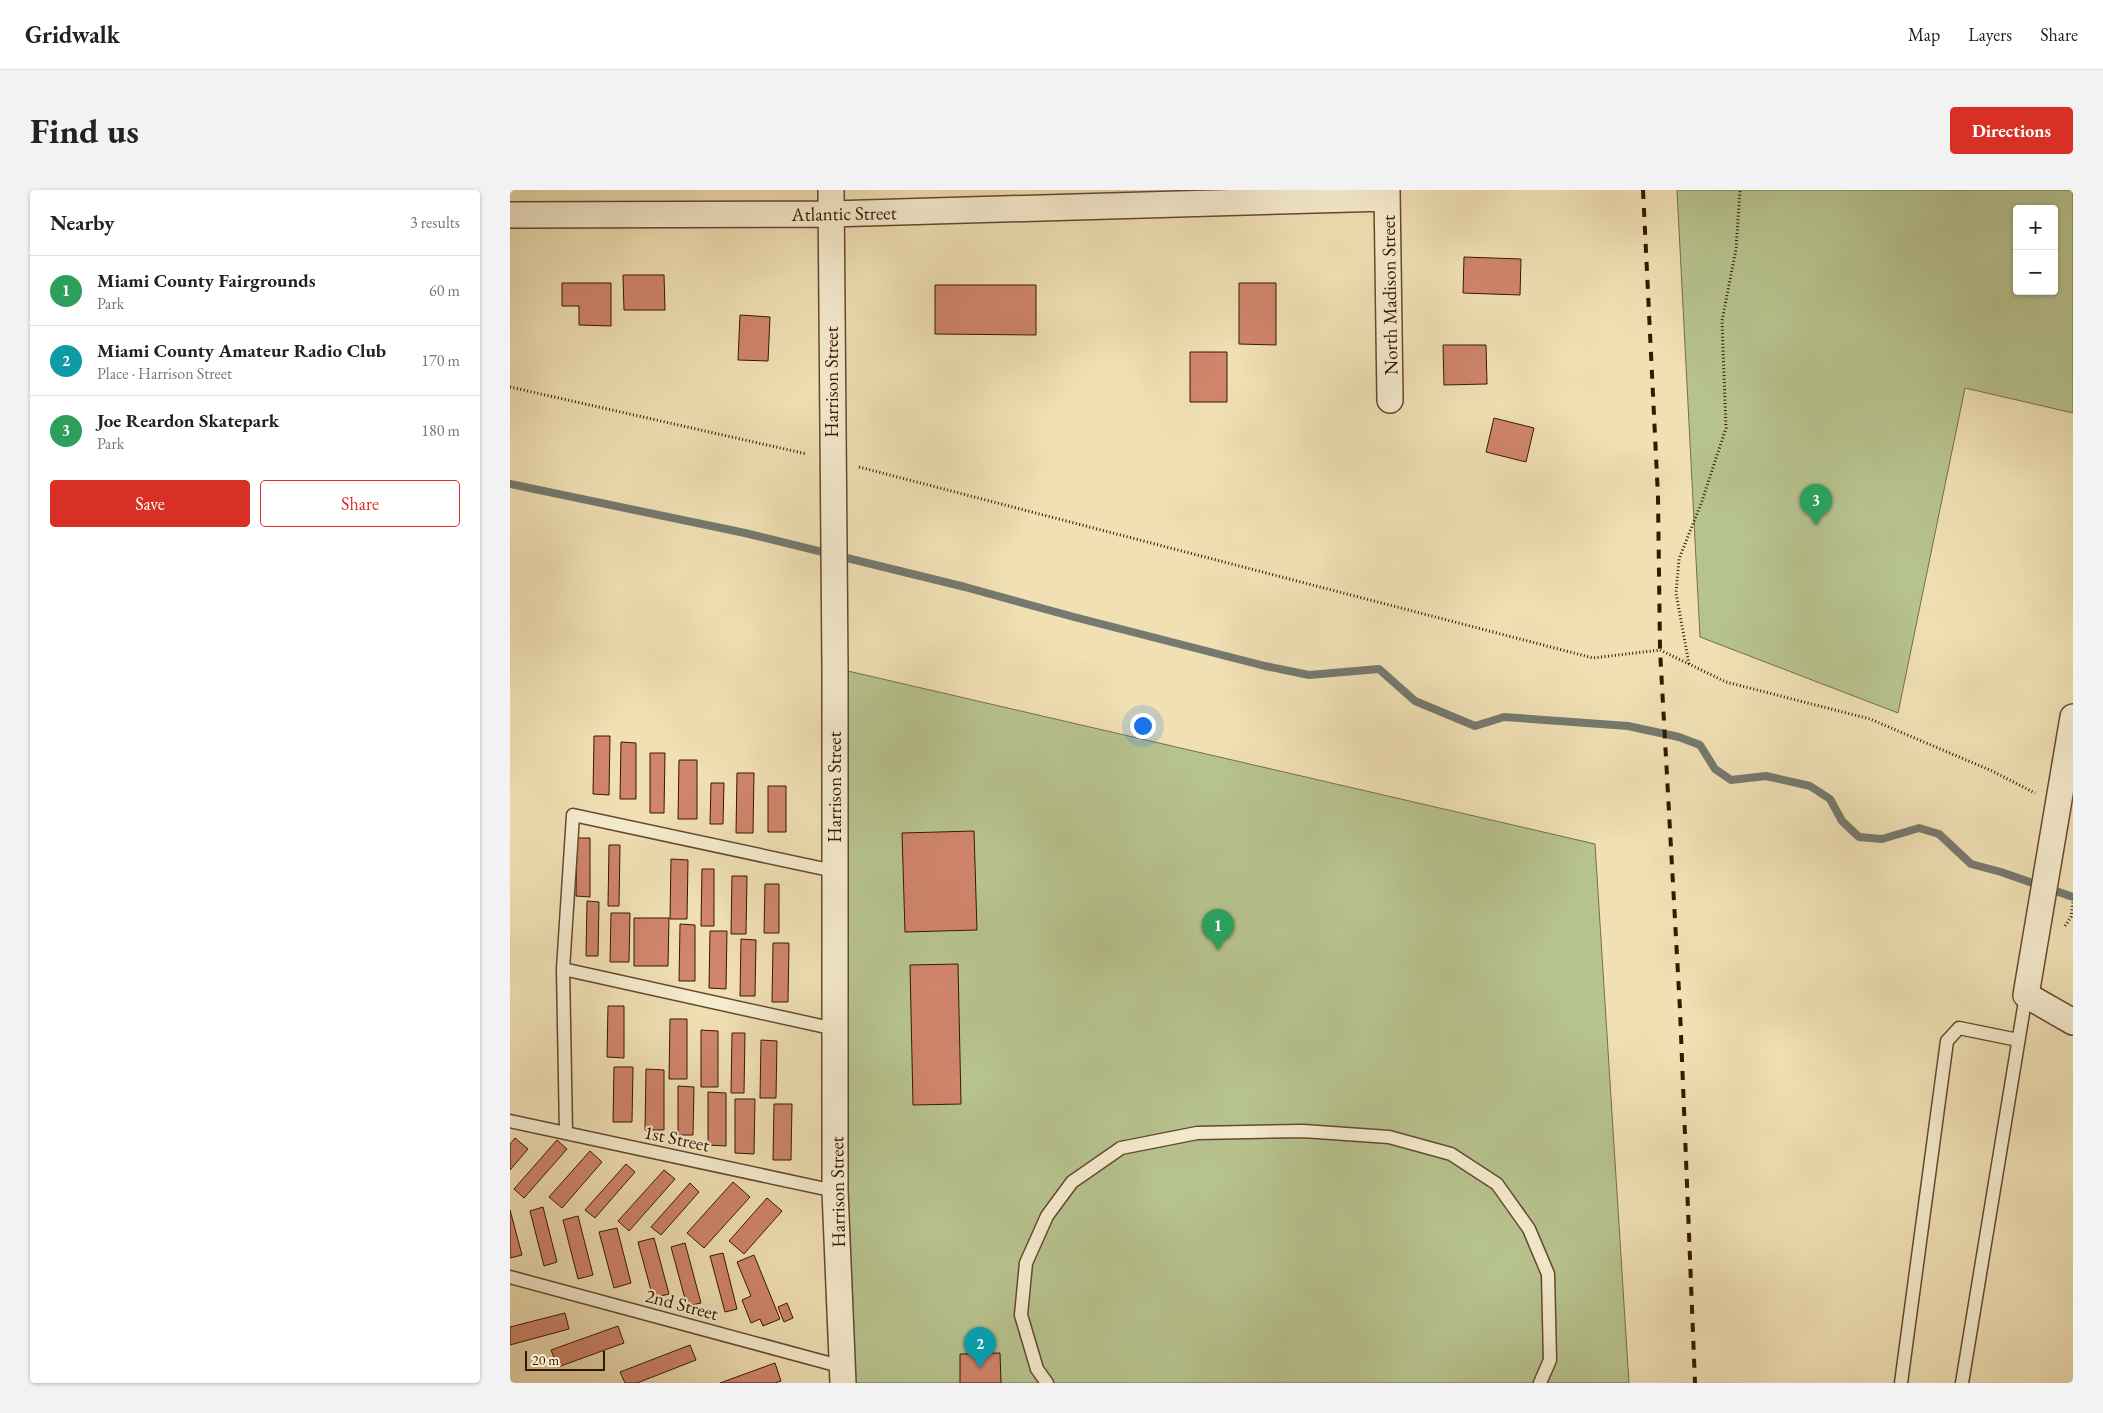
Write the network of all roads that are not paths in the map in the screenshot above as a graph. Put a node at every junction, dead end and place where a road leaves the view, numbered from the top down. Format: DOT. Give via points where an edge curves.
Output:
graph roads {
  1 [pos="1387,194"];
  2 [pos="831,202"];
  3 [pos="510,215"];
  4 [pos="1390,400"];
  5 [pos="2072,729"];
  6 [pos="834,871"];
  7 [pos="563,969"];
  8 [pos="2026,995"];
  9 [pos="2073,1022"];
  10 [pos="834,1029"];
  11 [pos="2018,1040"];
  12 [pos="510,1121"];
  13 [pos="566,1133"];
  14 [pos="835,1191"];
  15 [pos="510,1277"];
  16 [pos="843,1375"];
  17 [pos="1047,1383"];
  18 [pos="1540,1383"];
  19 [pos="1901,1383"];
  20 [pos="1962,1383"];
  1 -- 2 [label="street, Atlantic Street"];
  1 -- 4 [label="street, North Madison Street"];
  2 -- 3 [label="street, Atlantic Street"];
  2 -- 6 [label="street, Harrison Street"];
  5 -- 8 [label="street"];
  6 -- 7 [label="lane" via="573,815"];
  6 -- 10 [label="street, Harrison Street"];
  7 -- 10 [label="lane"];
  7 -- 13 [label="lane"];
  8 -- 9 [label="street"];
  8 -- 11 [label="lane"];
  10 -- 14 [label="street, Harrison Street"];
  11 -- 19 [label="lane" via="1959,1028 1947,1041"];
  11 -- 20 [label="lane"];
  12 -- 13 [label="lane, 1st Street"];
  13 -- 14 [label="lane, 1st Street"];
  14 -- 16 [label="street, Harrison Street"];
  15 -- 16 [label="lane, 2nd Street"];
  17 -- 18 [label="lane" via="1037,1369 1021,1315 1026,1263 1047,1216 1072,1182 1121,1148 1197,1133 1303,1131 1398,1139 1451,1154 1497,1184 1529,1229 1548,1274 1550,1360"];
}
